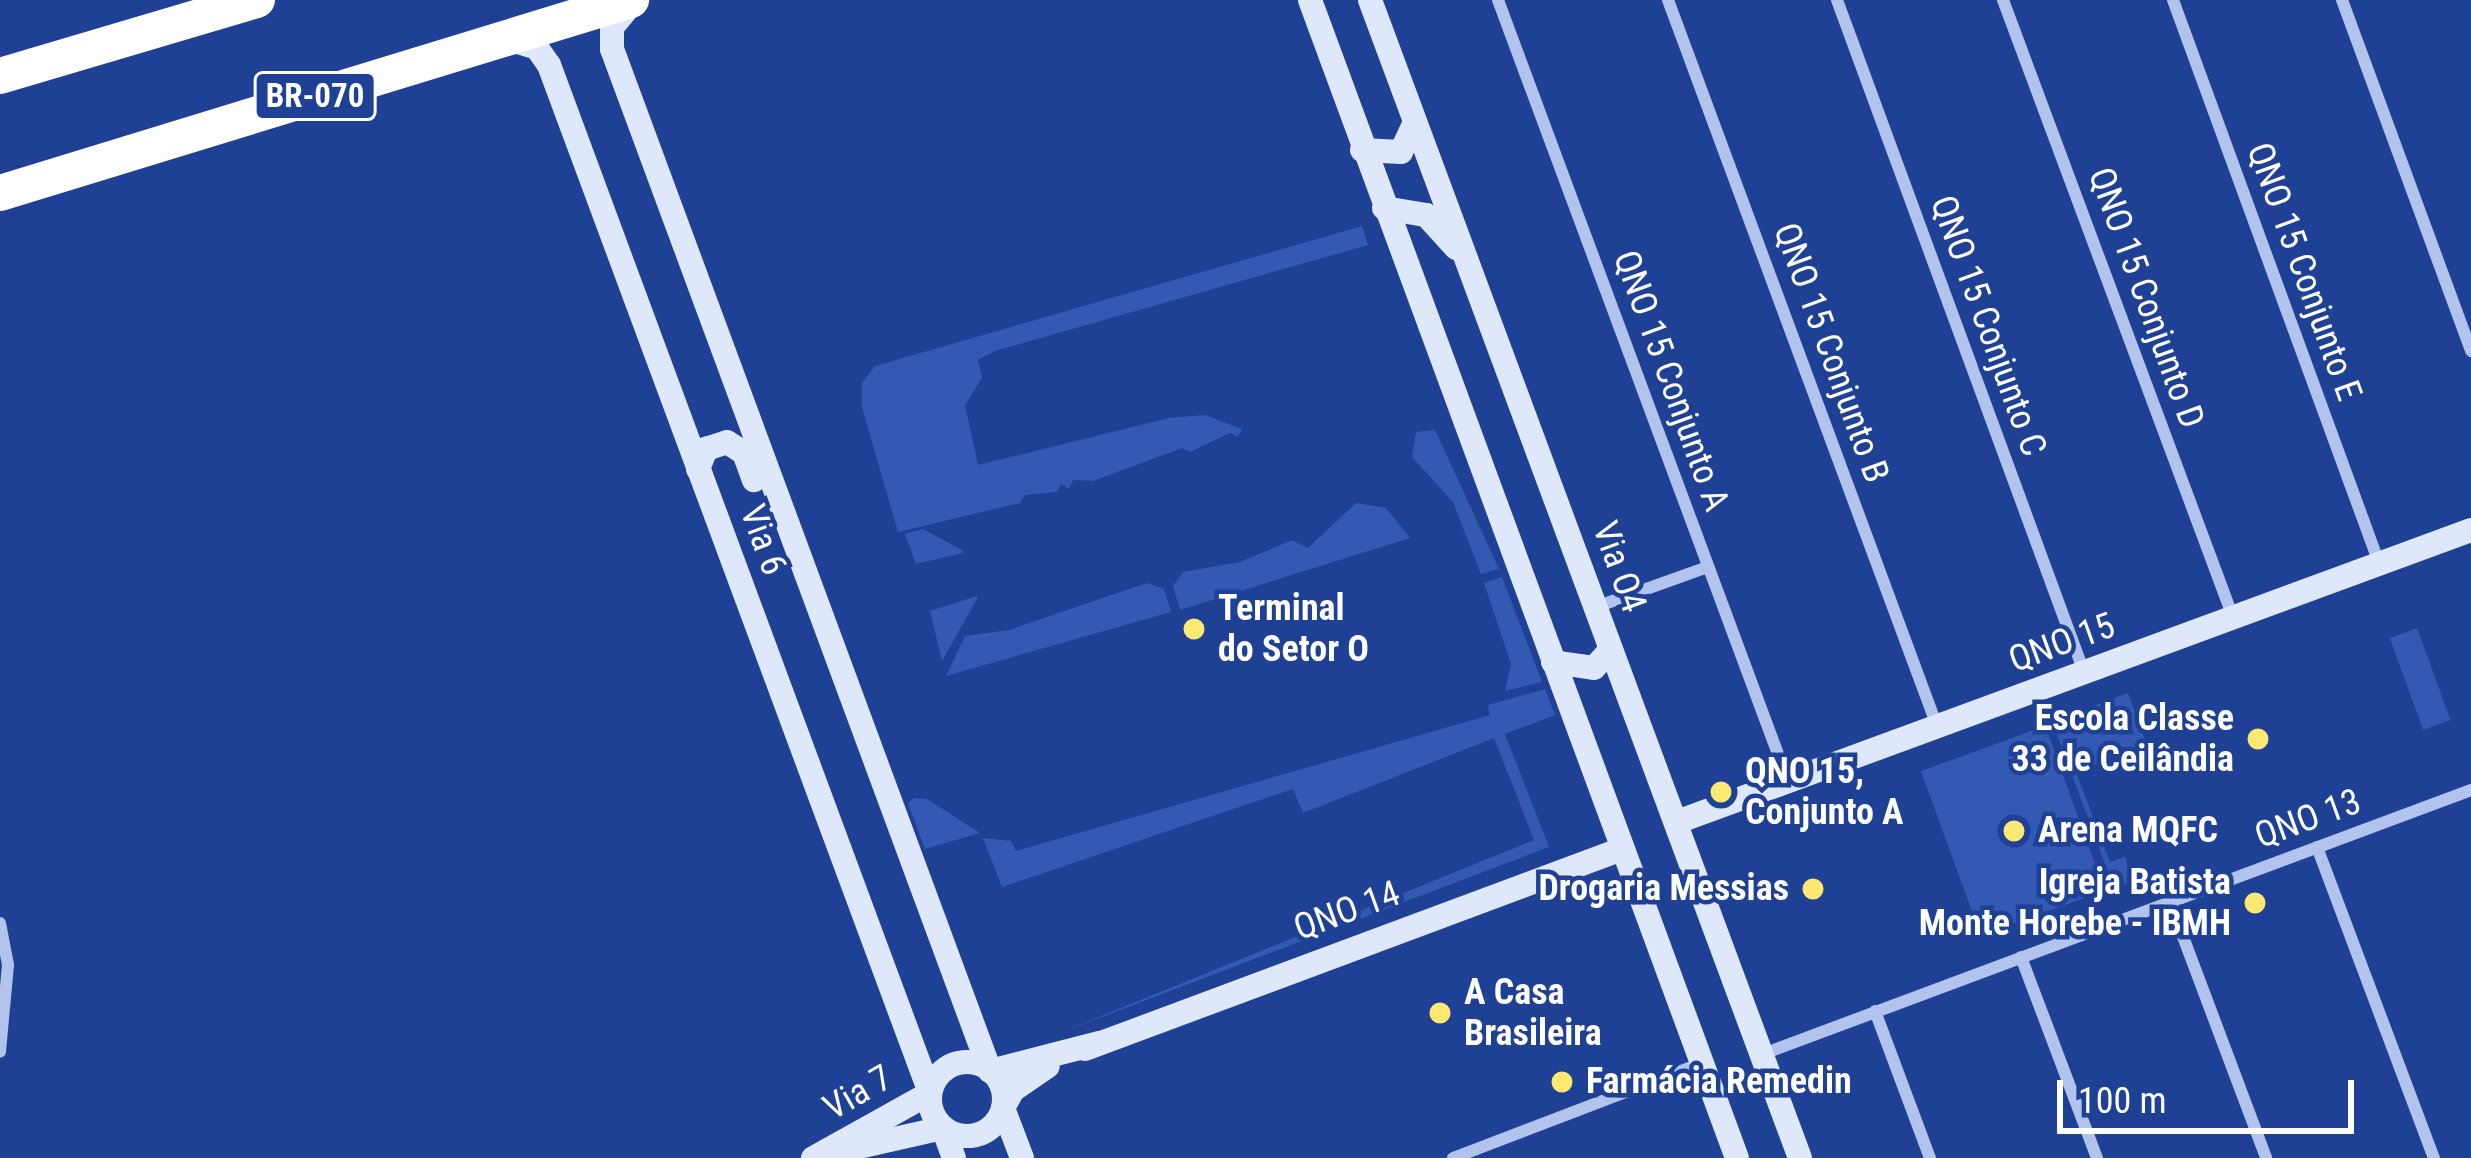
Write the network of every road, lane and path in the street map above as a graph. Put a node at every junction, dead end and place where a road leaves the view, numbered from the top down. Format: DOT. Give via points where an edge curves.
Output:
graph roads {
  1 [pos="256,0"];
  2 [pos="632,0"];
  3 [pos="1310,0"];
  4 [pos="1370,0"];
  5 [pos="1498,0"];
  6 [pos="1668,0"];
  7 [pos="1837,0"];
  8 [pos="2003,0"];
  9 [pos="2174,0"];
  10 [pos="2342,0"];
  11 [pos="503,38"];
  12 [pos="0,76"];
  13 [pos="1415,122"];
  14 [pos="1362,150"];
  15 [pos="0,193"];
  16 [pos="1384,208"];
  17 [pos="1468,265"];
  18 [pos="2471,350"];
  19 [pos="698,470"];
  20 [pos="2471,530"];
  21 [pos="2379,564"];
  22 [pos="1708,567"];
  23 [pos="1595,607"];
  24 [pos="2234,617"];
  25 [pos="833,650"];
  26 [pos="1610,650"];
  27 [pos="1553,662"];
  28 [pos="2084,674"];
  29 [pos="1937,728"];
  30 [pos="1788,783"];
  31 [pos="2468,791"];
  32 [pos="2471,810"];
  33 [pos="1677,822"];
  34 [pos="2317,848"];
  35 [pos="1622,849"];
  36 [pos="2170,902"];
  37 [pos="0,923"];
  38 [pos="2021,957"];
  39 [pos="1875,1011"];
  40 [pos="1099,1043"];
  41 [pos="0,1052"];
  42 [pos="1762,1055"];
  43 [pos="1702,1063"];
  44 [pos="990,1070"];
  45 [pos="930,1093"];
  46 [pos="1003,1108"];
  47 [pos="943,1128"];
  48 [pos="818,1156"];
  49 [pos="954,1158"];
  50 [pos="1022,1158"];
  51 [pos="1453,1158"];
  52 [pos="1738,1158"];
  53 [pos="1800,1158"];
  54 [pos="1930,1158"];
  55 [pos="2098,1158"];
  56 [pos="2266,1158"];
  57 [pos="2434,1158"];
  1 -- 12 [label="highway"];
  2 -- 11 [label="highway, BR-070"];
  2 -- 25 [label="main road, Via 6" via="613,27 611,49"];
  3 -- 14 [label="main road"];
  4 -- 13 [label="main road, Via O4"];
  5 -- 22 [label="street, QNO 15 Conjunto A"];
  6 -- 29 [label="street, QNO 15 Conjunto B"];
  7 -- 28 [label="street, QNO 15 Conjunto C"];
  8 -- 24 [label="street, QNO 15 Conjunto D"];
  9 -- 21 [label="street, QNO 15 Conjunto E"];
  10 -- 18 [label="street"];
  11 -- 15 [label="highway, BR-070"];
  11 -- 19 [label="main road, Via 6" via="537,48 549,65"];
  13 -- 14 [label="main road" via="1401,152"];
  13 -- 17 [label="main road, Via O4"];
  14 -- 16 [label="main road"];
  16 -- 17 [label="main road" via="1426,215"];
  16 -- 27 [label="main road"];
  17 -- 23 [label="main road, Via O4"];
  19 -- 25 [label="main road" via="712,445 744,453 796,592"];
  19 -- 45 [label="main road, Via 6"];
  20 -- 21 [label="main road, QNO 15"];
  21 -- 24 [label="main road, QNO 15"];
  22 -- 23 [label="street"];
  22 -- 30 [label="street, QNO 15 Conjunto A"];
  23 -- 26 [label="main road, Via O4"];
  24 -- 28 [label="main road, QNO 15"];
  25 -- 44 [label="main road, Via 6"];
  26 -- 27 [label="main road" via="1594,668"];
  26 -- 33 [label="main road, Via O4"];
  27 -- 35 [label="main road"];
  28 -- 29 [label="main road, QNO 15"];
  29 -- 30 [label="main road, QNO 15"];
  30 -- 33 [label="main road, QNO 15"];
  31 -- 32 [label="street"];
  31 -- 34 [label="street, QNO 13"];
  33 -- 42 [label="main road, Via O4"];
  34 -- 36 [label="street, QNO 13"];
  34 -- 57 [label="street"];
  35 -- 40 [label="main road, QNO 14"];
  35 -- 43 [label="main road"];
  36 -- 38 [label="street, QNO 13"];
  36 -- 56 [label="street"];
  37 -- 41 [label="street" via="8,965"];
  38 -- 39 [label="street, QNO 13"];
  38 -- 55 [label="street"];
  39 -- 42 [label="street, QNO 13"];
  39 -- 54 [label="street"];
  40 -- 44 [label="main road, QNO 14"];
  40 -- 46 [label="main road, QNO 14" via="1031,1074"];
  42 -- 53 [label="main road, Via O4"];
  43 -- 51 [label="street"];
  43 -- 52 [label="main road"];
  44 -- 45 [label="main road" via="954,1065"];
  44 -- 46 [label="main road"];
  45 -- 47 [label="main road"];
  45 -- 48 [label="main road, Via 7"];
  46 -- 47 [label="main road" via="978,1135"];
  46 -- 50 [label="main road"];
  47 -- 48 [label="main road, Via 7"];
  47 -- 49 [label="main road"];
}
